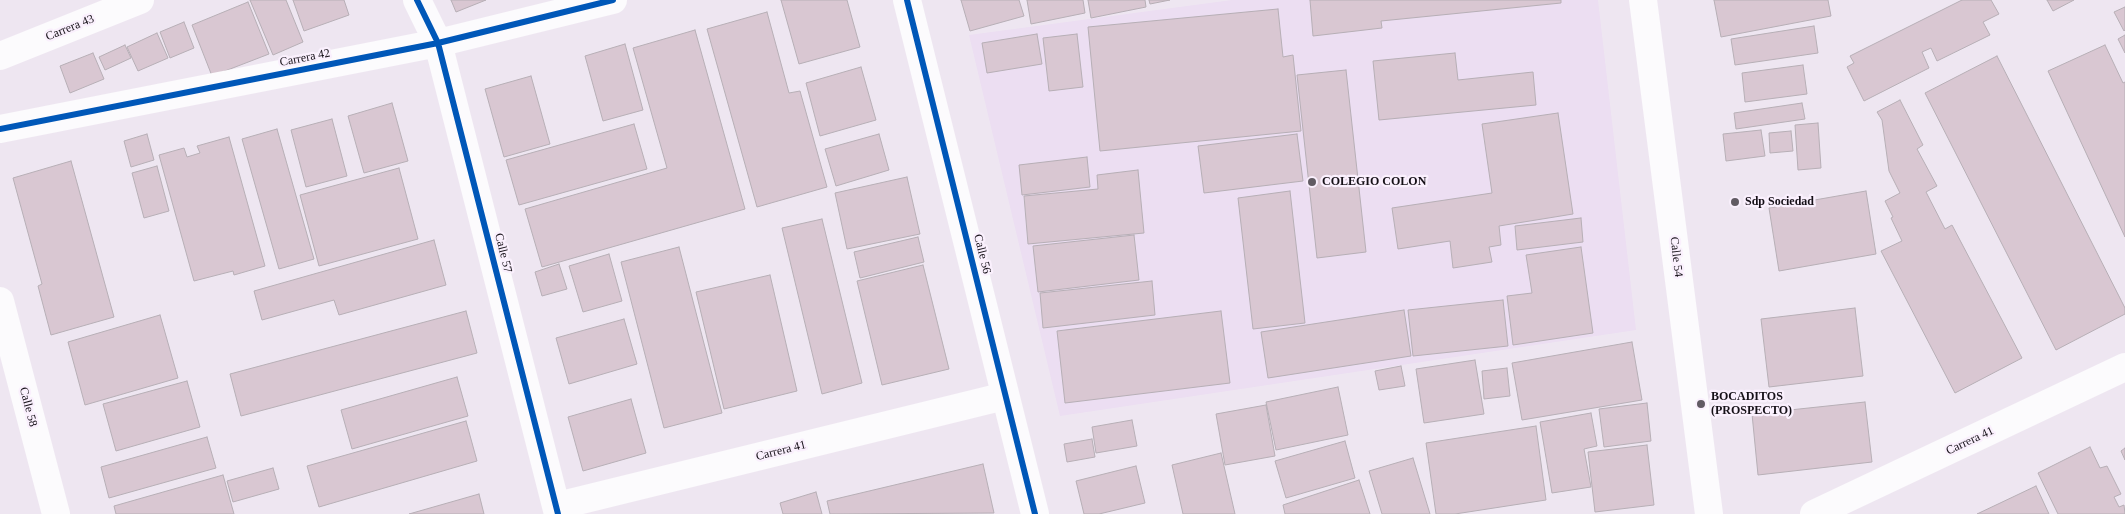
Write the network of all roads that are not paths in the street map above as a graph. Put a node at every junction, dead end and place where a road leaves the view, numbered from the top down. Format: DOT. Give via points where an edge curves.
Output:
graph roads {
  1 [pos="140,0"];
  2 [pos="417,0"];
  3 [pos="613,0"];
  4 [pos="907,0"];
  5 [pos="1643,0"];
  6 [pos="438,43"];
  7 [pos="0,56"];
  8 [pos="0,130"];
  9 [pos="0,301"];
  10 [pos="2125,367"];
  11 [pos="1005,396"];
  12 [pos="557,510"];
  13 [pos="56,514"];
  14 [pos="1035,514"];
  15 [pos="1709,514"];
  16 [pos="1814,514"];
  1 -- 7 [label="street, Carrera 43"];
  2 -- 6 [label="street, Calle 57"];
  3 -- 6 [label="street, Carrera 42"];
  4 -- 11 [label="street, Calle 56"];
  5 -- 15 [label="street, Calle 54"];
  6 -- 8 [label="street, Carrera 42"];
  6 -- 12 [label="street, Calle 57"];
  9 -- 13 [label="street, Calle 58"];
  10 -- 16 [label="street, Carrera 41"];
  11 -- 12 [label="street, Carrera 41"];
  11 -- 14 [label="street, Calle 56"];
}
